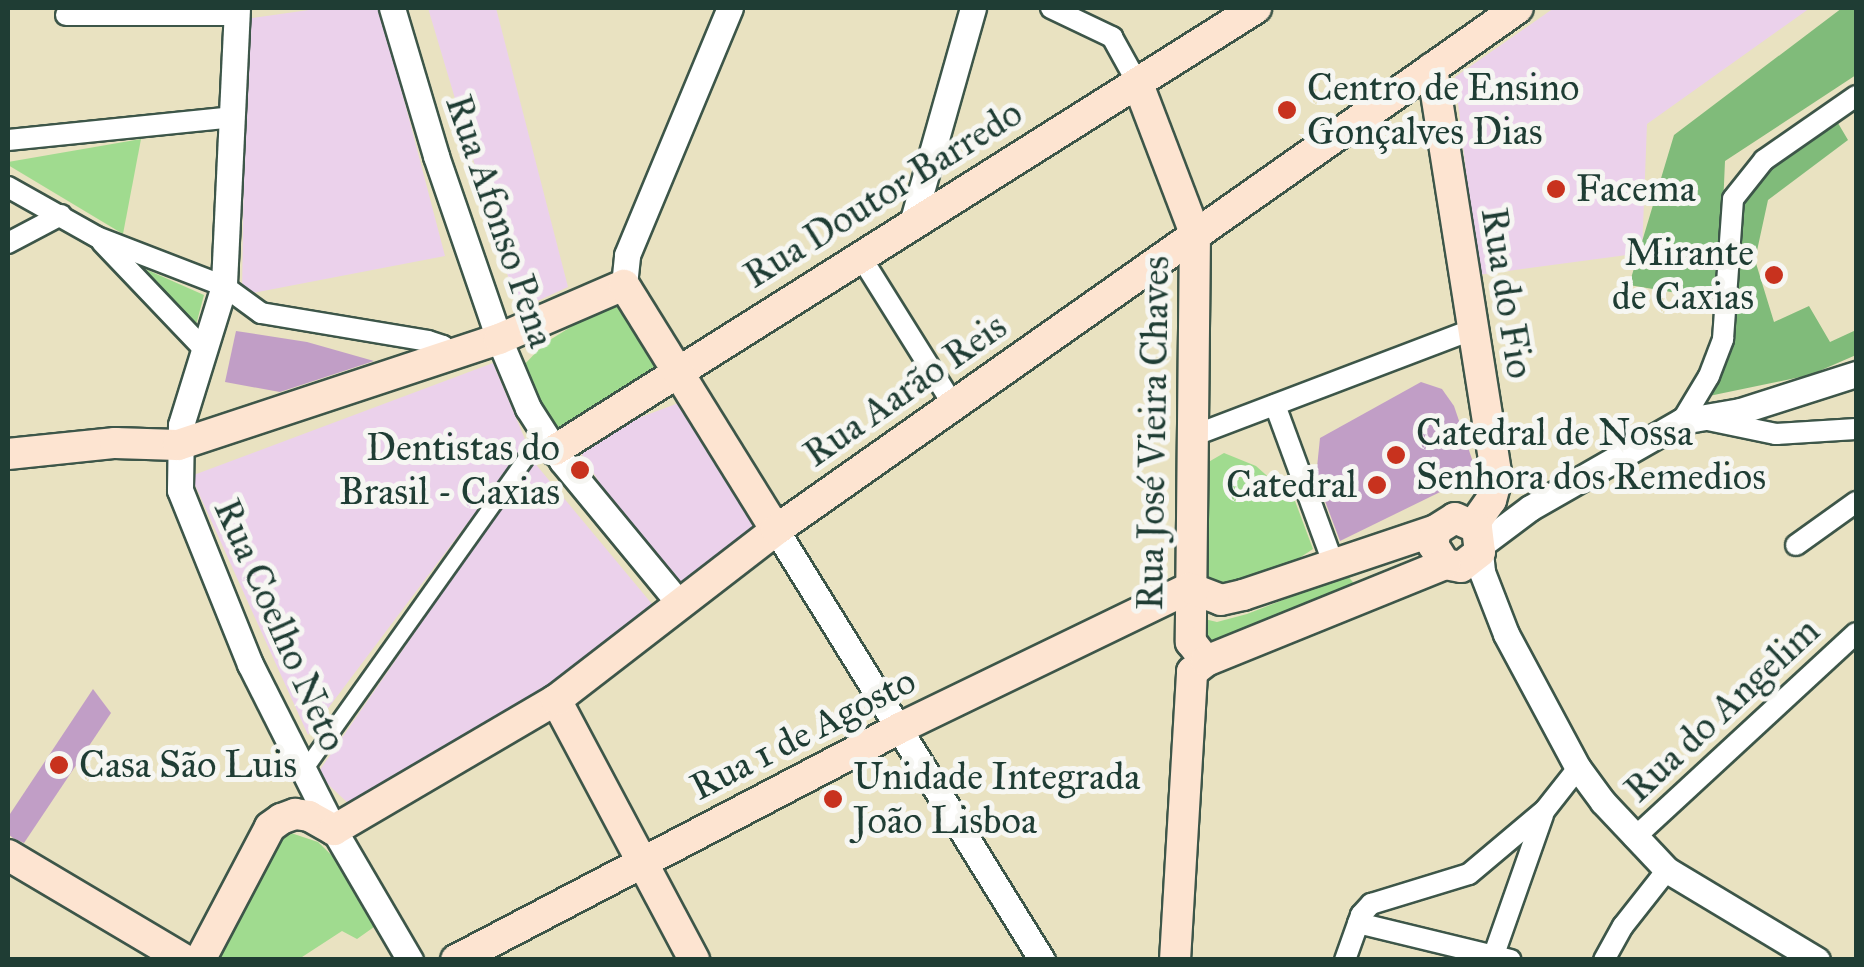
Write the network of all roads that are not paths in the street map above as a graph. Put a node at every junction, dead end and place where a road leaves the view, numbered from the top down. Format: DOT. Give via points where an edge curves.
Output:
graph roads {
  1 [pos="392,8"];
  2 [pos="730,8"];
  3 [pos="973,8"];
  4 [pos="1051,8"];
  5 [pos="1256,8"];
  6 [pos="1518,8"];
  7 [pos="237,11"];
  8 [pos="66,15"];
  9 [pos="1432,68"];
  10 [pos="1138,84"];
  11 [pos="1856,96"];
  12 [pos="234,117"];
  13 [pos="8,140"];
  14 [pos="8,187"];
  15 [pos="61,215"];
  16 [pos="913,220"];
  17 [pos="1195,233"];
  18 [pos="97,237"];
  19 [pos="8,243"];
  20 [pos="859,254"];
  21 [pos="624,284"];
  22 [pos="224,286"];
  23 [pos="1471,330"];
  24 [pos="499,339"];
  25 [pos="206,350"];
  26 [pos="450,356"];
  27 [pos="679,368"];
  28 [pos="1856,374"];
  29 [pos="954,406"];
  30 [pos="1275,406"];
  31 [pos="1689,419"];
  32 [pos="1856,429"];
  33 [pos="180,435"];
  34 [pos="1195,435"];
  35 [pos="8,438"];
  36 [pos="47,440"];
  37 [pos="548,442"];
  38 [pos="8,454"];
  39 [pos="1856,502"];
  40 [pos="776,530"];
  41 [pos="1436,530"];
  42 [pos="1478,537"];
  43 [pos="1796,545"];
  44 [pos="1334,564"];
  45 [pos="1448,566"];
  46 [pos="1190,588"];
  47 [pos="680,604"];
  48 [pos="1856,633"];
  49 [pos="1506,634"];
  50 [pos="1206,661"];
  51 [pos="556,700"];
  52 [pos="900,728"];
  53 [pos="1578,768"];
  54 [pos="303,771"];
  55 [pos="1545,810"];
  56 [pos="334,830"];
  57 [pos="1634,838"];
  58 [pos="8,855"];
  59 [pos="640,864"];
  60 [pos="1668,870"];
  61 [pos="1358,923"];
  62 [pos="1499,958"];
  63 [pos="185,960"];
  64 [pos="200,960"];
  65 [pos="410,960"];
  66 [pos="456,960"];
  67 [pos="694,960"];
  68 [pos="1042,960"];
  69 [pos="1175,960"];
  70 [pos="1345,960"];
  71 [pos="1604,960"];
  72 [pos="1817,960"];
  1 -- 24 [label="street, Rua Afonso Pena"];
  2 -- 21 [label="street" via="627,255"];
  3 -- 16 [label="street"];
  4 -- 10 [label="street" via="1112,36"];
  5 -- 10 [label="main road, Rua Doutor Barredo"];
  6 -- 9 [label="main road, Rua Aarão Reis"];
  7 -- 8 [label="street"];
  7 -- 12 [label="street"];
  9 -- 17 [label="main road, Rua Aarão Reis"];
  9 -- 23 [label="main road, Rua do Fio"];
  10 -- 16 [label="main road, Rua Doutor Barredo"];
  10 -- 17 [label="main road, Rua José Vieira Chaves"];
  11 -- 31 [label="street" via="1764,160 1733,200 1724,339"];
  12 -- 13 [label="street"];
  12 -- 22 [label="street"];
  14 -- 15 [label="street"];
  15 -- 18 [label="street"];
  15 -- 19 [label="street"];
  16 -- 20 [label="main road, Rua Doutor Barredo"];
  17 -- 29 [label="main road, Rua Aarão Reis"];
  17 -- 34 [label="main road, Rua José Vieira Chaves"];
  18 -- 22 [label="street"];
  18 -- 25 [label="street"];
  20 -- 27 [label="main road, Rua Doutor Barredo"];
  20 -- 29 [label="street"];
  21 -- 24 [label="main road"];
  21 -- 27 [label="main road"];
  22 -- 25 [label="street"];
  22 -- 26 [label="street" via="261,314 428,341"];
  23 -- 30 [label="street"];
  23 -- 42 [label="main road, Rua do Fio" via="1497,478"];
  24 -- 26 [label="main road"];
  24 -- 37 [label="street, Rua Afonso Pena"];
  25 -- 33 [label="street"];
  26 -- 33 [label="main road"];
  27 -- 37 [label="main road, Rua Doutor Barredo"];
  27 -- 40 [label="main road"];
  28 -- 31 [label="street" via="1740,411"];
  29 -- 40 [label="main road, Rua Aarão Reis"];
  30 -- 34 [label="street"];
  30 -- 44 [label="street"];
  31 -- 32 [label="street" via="1776,434"];
  31 -- 42 [label="street"];
  33 -- 36 [label="main road" via="115,443"];
  33 -- 54 [label="street, Rua Coelho Neto" via="180,490 250,664"];
  34 -- 46 [label="main road, Rua José Vieira Chaves"];
  35 -- 36 [label="main road"];
  36 -- 38 [label="main road"];
  37 -- 47 [label="street, Rua Afonso Pena"];
  37 -- 54 [label="street"];
  39 -- 43 [label="street"];
  40 -- 47 [label="main road, Rua Aarão Reis"];
  40 -- 52 [label="street"];
  41 -- 42 [label="main road" via="1455,518"];
  41 -- 44 [label="main road"];
  41 -- 45 [label="main road" via="1433,546"];
  42 -- 45 [label="main road" via="1469,564"];
  42 -- 49 [label="street" via="1482,572"];
  44 -- 46 [label="main road" via="1221,600"];
  45 -- 49 [label="street"];
  45 -- 50 [label="main road"];
  46 -- 50 [label="main road, Rua José Vieira Chaves" via="1190,642"];
  46 -- 52 [label="main road, Rua 1 de Agosto"];
  47 -- 51 [label="main road, Rua Aarão Reis"];
  48 -- 57 [label="street, Rua do Angelim"];
  49 -- 53 [label="street"];
  50 -- 69 [label="main road" via="1188,678"];
  51 -- 56 [label="main road, Rua Aarão Reis"];
  51 -- 59 [label="main road"];
  52 -- 59 [label="main road, Rua 1 de Agosto"];
  52 -- 68 [label="street"];
  53 -- 55 [label="street"];
  53 -- 57 [label="street"];
  54 -- 56 [label="street, Rua Coelho Neto"];
  55 -- 61 [label="street" via="1469,874 1384,896"];
  55 -- 62 [label="street"];
  56 -- 64 [label="main road" via="295,814 270,828"];
  56 -- 65 [label="street, Rua Coelho Neto"];
  57 -- 60 [label="street"];
  58 -- 63 [label="main road"];
  59 -- 66 [label="main road, Rua 1 de Agosto"];
  59 -- 67 [label="main road"];
  60 -- 71 [label="street"];
  60 -- 72 [label="street"];
  61 -- 62 [label="street"];
  61 -- 70 [label="street"];
}
